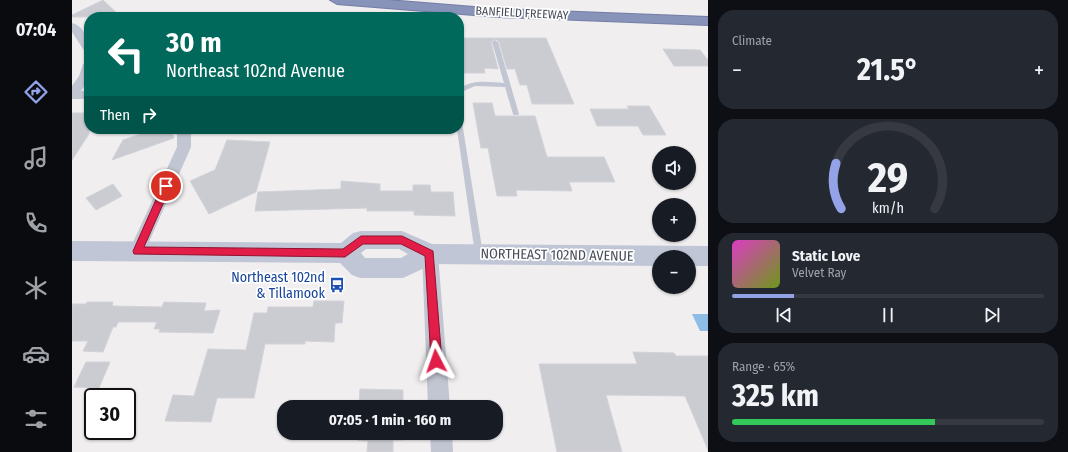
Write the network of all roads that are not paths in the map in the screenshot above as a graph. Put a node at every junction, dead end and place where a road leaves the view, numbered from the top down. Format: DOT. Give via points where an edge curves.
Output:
graph roads {
  1 [pos="337,0"];
  2 [pos="425,0"];
  3 [pos="708,12"];
  4 [pos="708,21"];
  5 [pos="72,26"];
  6 [pos="84,41"];
  7 [pos="495,42"];
  8 [pos="84,79"];
  9 [pos="508,85"];
  10 [pos="464,89"];
  11 [pos="72,95"];
  12 [pos="84,95"];
  13 [pos="516,114"];
  14 [pos="184,134"];
  15 [pos="461,134"];
  16 [pos="72,251"];
  17 [pos="137,251"];
  18 [pos="430,254"];
  19 [pos="480,254"];
  20 [pos="708,256"];
  21 [pos="439,400"];
  22 [pos="441,440"];
  23 [pos="442,452"];
  1 -- 4 [label="highway, BANFIELD FREEWAY" via="499,13"];
  2 -- 3 [label="highway, BANFIELD FREEWAY"];
  5 -- 6 [label="street"];
  7 -- 9 [label="lane"];
  8 -- 11 [label="street"];
  9 -- 10 [label="lane" via="470,86"];
  9 -- 13 [label="lane"];
  11 -- 12 [label="street"];
  14 -- 17 [label="street" via="184,147"];
  15 -- 19 [label="lane"];
  16 -- 17 [label="main road, NORTHEAST 102ND AVENUE"];
  17 -- 18 [label="main road, NORTHEAST 102ND AVENUE" via="345,253 360,268 403,268"];
  18 -- 19 [label="main road, NORTHEAST 102ND AVENUE"];
  18 -- 21 [label="street"];
  19 -- 20 [label="main road, NORTHEAST 102ND AVENUE"];
  22 -- 23 [label="street"];
}
